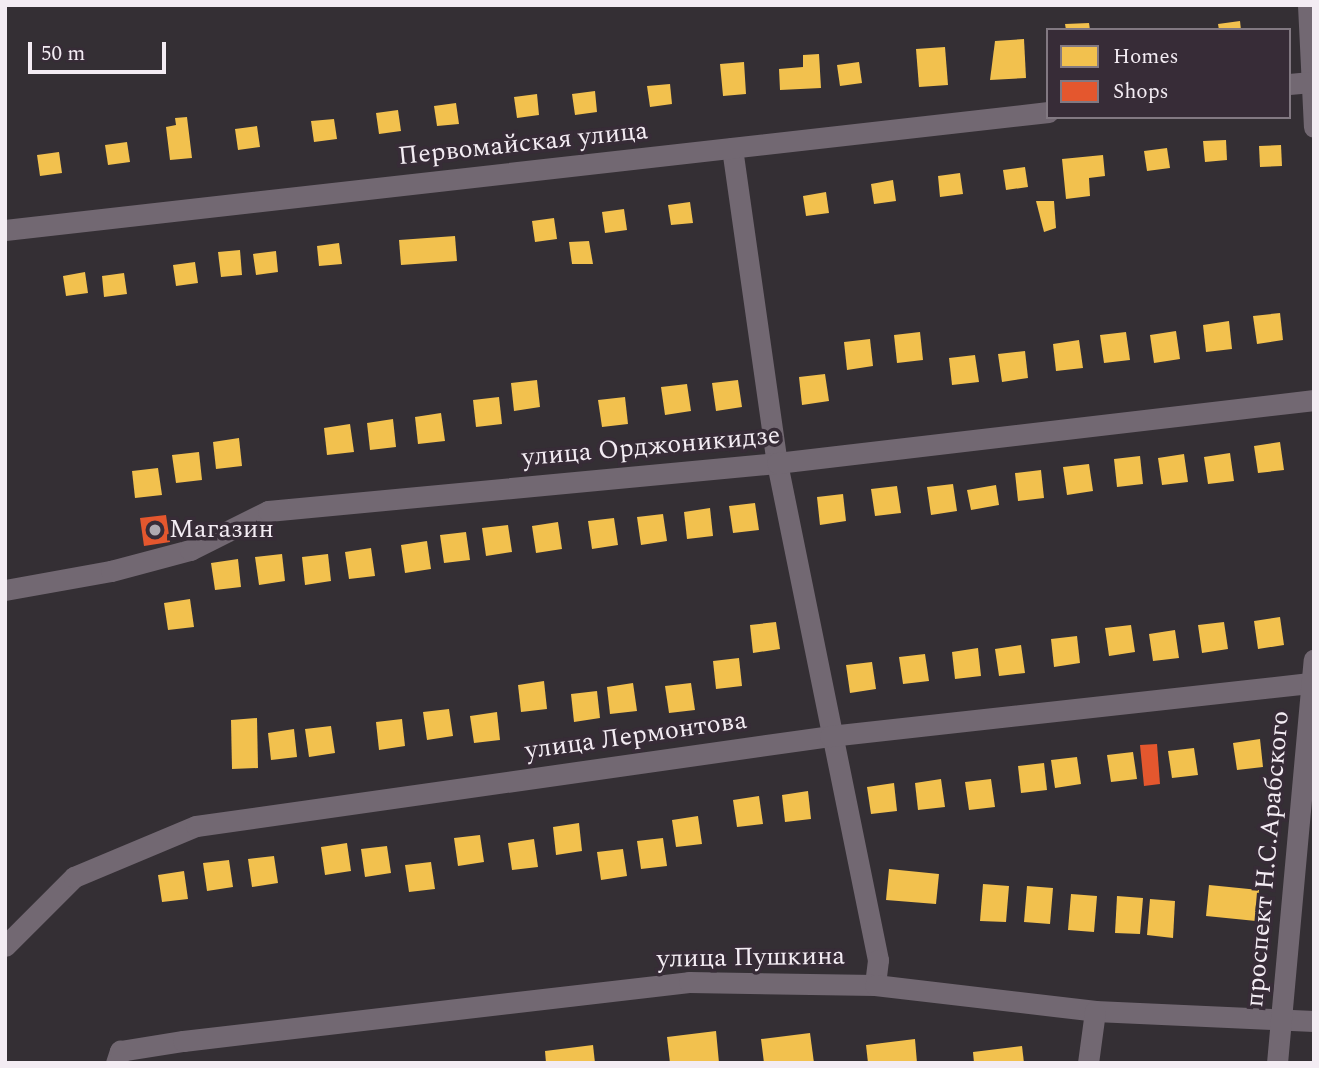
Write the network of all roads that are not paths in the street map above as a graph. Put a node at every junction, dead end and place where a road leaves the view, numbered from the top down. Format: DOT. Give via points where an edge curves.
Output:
graph roads {
  1 [pos="1308,5"];
  2 [pos="1300,83"];
  3 [pos="1046,112"];
  4 [pos="1314,127"];
  5 [pos="732,148"];
  6 [pos="5,230"];
  7 [pos="1314,400"];
  8 [pos="777,463"];
  9 [pos="5,590"];
  10 [pos="1314,660"];
  11 [pos="1312,683"];
  12 [pos="830,736"];
  13 [pos="5,946"];
  14 [pos="875,985"];
  15 [pos="1095,1011"];
  16 [pos="1282,1018"];
  17 [pos="1314,1021"];
  18 [pos="116,1063"];
  19 [pos="1088,1063"];
  20 [pos="1277,1063"];
  1 -- 2 [label="street"];
  2 -- 4 [label="street"];
  3 -- 5 [label="street, Первомайская улица"];
  5 -- 6 [label="street, Первомайская улица"];
  5 -- 8 [label="street"];
  7 -- 8 [label="street, улица Орджоникидзе"];
  8 -- 9 [label="street, улица Орджоникидзе" via="268,511 190,550 111,571"];
  8 -- 12 [label="street"];
  10 -- 11 [label="street, проспект Н.С.Арабского"];
  11 -- 12 [label="street, улица Лермонтова"];
  11 -- 16 [label="street, проспект Н.С.Арабского"];
  12 -- 13 [label="street, улица Лермонтова" via="196,826 74,877"];
  12 -- 14 [label="street" via="878,960"];
  14 -- 15 [label="street, улица Пушкина"];
  14 -- 18 [label="street, улица Пушкина" via="689,982 183,1041 120,1051"];
  15 -- 16 [label="street, улица Пушкина"];
  15 -- 19 [label="street"];
  16 -- 17 [label="street, улица Пушкина"];
  16 -- 20 [label="street, проспект Н.С.Арабского"];
}
